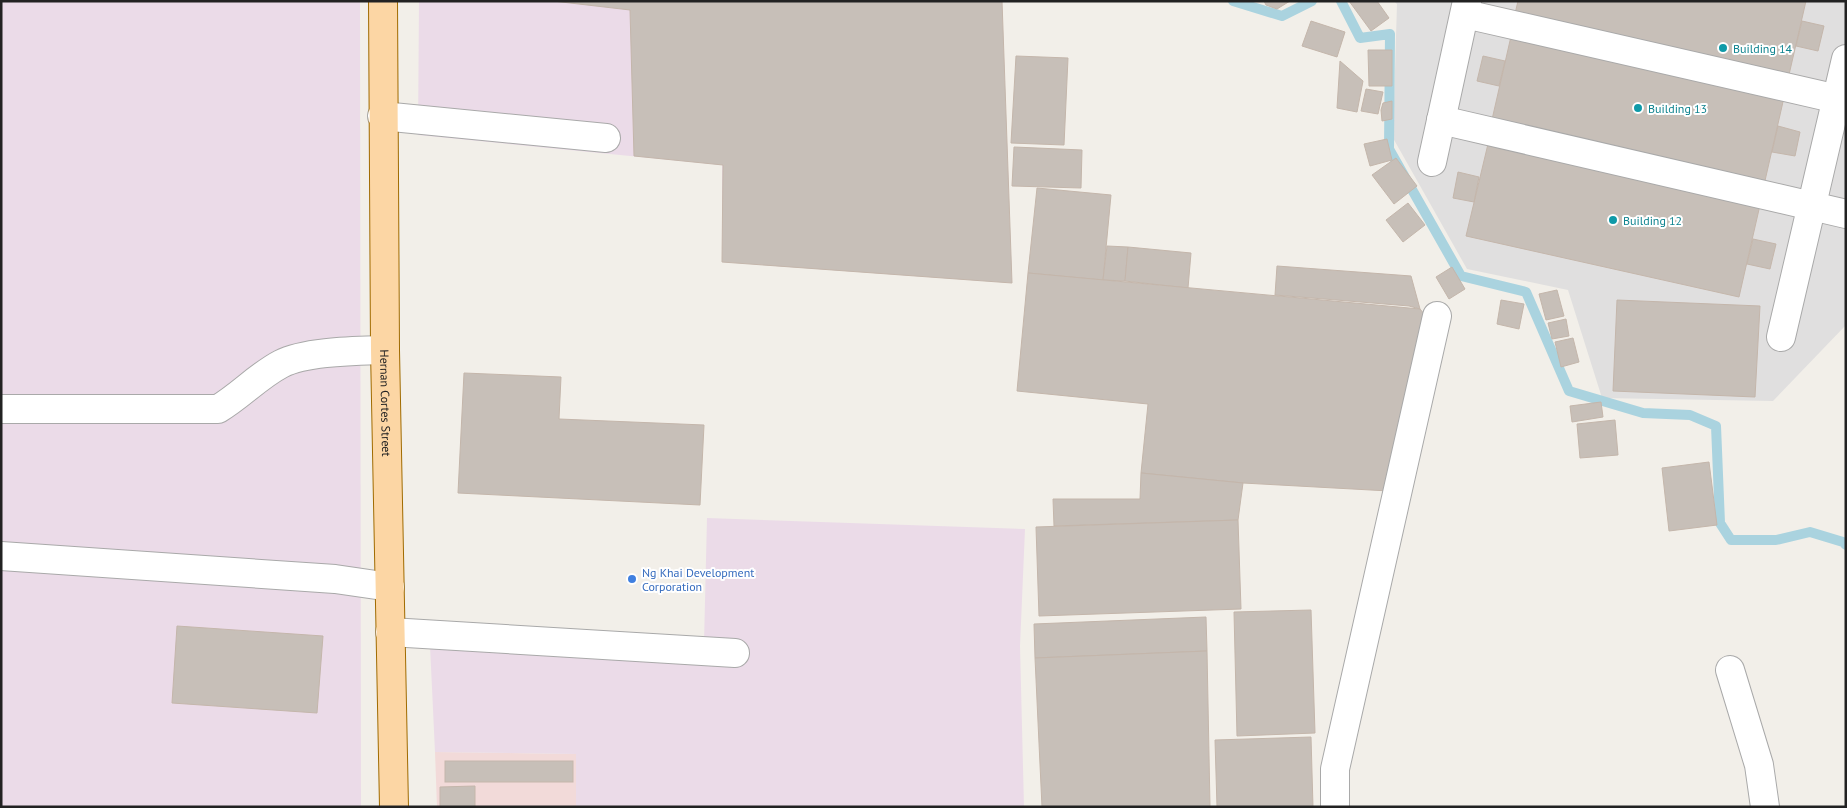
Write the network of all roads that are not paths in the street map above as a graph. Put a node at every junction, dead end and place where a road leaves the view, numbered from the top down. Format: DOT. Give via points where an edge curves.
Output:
graph roads {
  1 [pos="383,1"];
  2 [pos="1466,8"];
  3 [pos="1846,59"];
  4 [pos="1841,100"];
  5 [pos="382,116"];
  6 [pos="1441,120"];
  7 [pos="606,138"];
  8 [pos="1432,162"];
  9 [pos="1812,206"];
  10 [pos="1846,214"];
  11 [pos="1437,316"];
  12 [pos="1781,337"];
  13 [pos="385,350"];
  14 [pos="1,409"];
  15 [pos="1,556"];
  16 [pos="390,586"];
  17 [pos="390,632"];
  18 [pos="735,653"];
  19 [pos="1730,670"];
  20 [pos="394,807"];
  21 [pos="1335,807"];
  22 [pos="1765,807"];
  1 -- 5 [label="main road, Hernan Cortes Street"];
  2 -- 4 [label="street"];
  2 -- 6 [label="street"];
  3 -- 4 [label="street"];
  4 -- 9 [label="street"];
  5 -- 7 [label="street"];
  5 -- 13 [label="main road, Hernan Cortes Street"];
  6 -- 8 [label="street"];
  6 -- 9 [label="street"];
  9 -- 10 [label="street"];
  9 -- 12 [label="street"];
  11 -- 21 [label="street" via="1335,769"];
  13 -- 14 [label="street" via="330,352 283,363 218,409"];
  13 -- 16 [label="main road, Hernan Cortes Street"];
  15 -- 16 [label="street" via="335,579"];
  16 -- 17 [label="main road, Hernan Cortes Street"];
  17 -- 18 [label="street"];
  17 -- 20 [label="main road, Hernan Cortes Street"];
  19 -- 22 [label="street" via="1759,765"];
}
